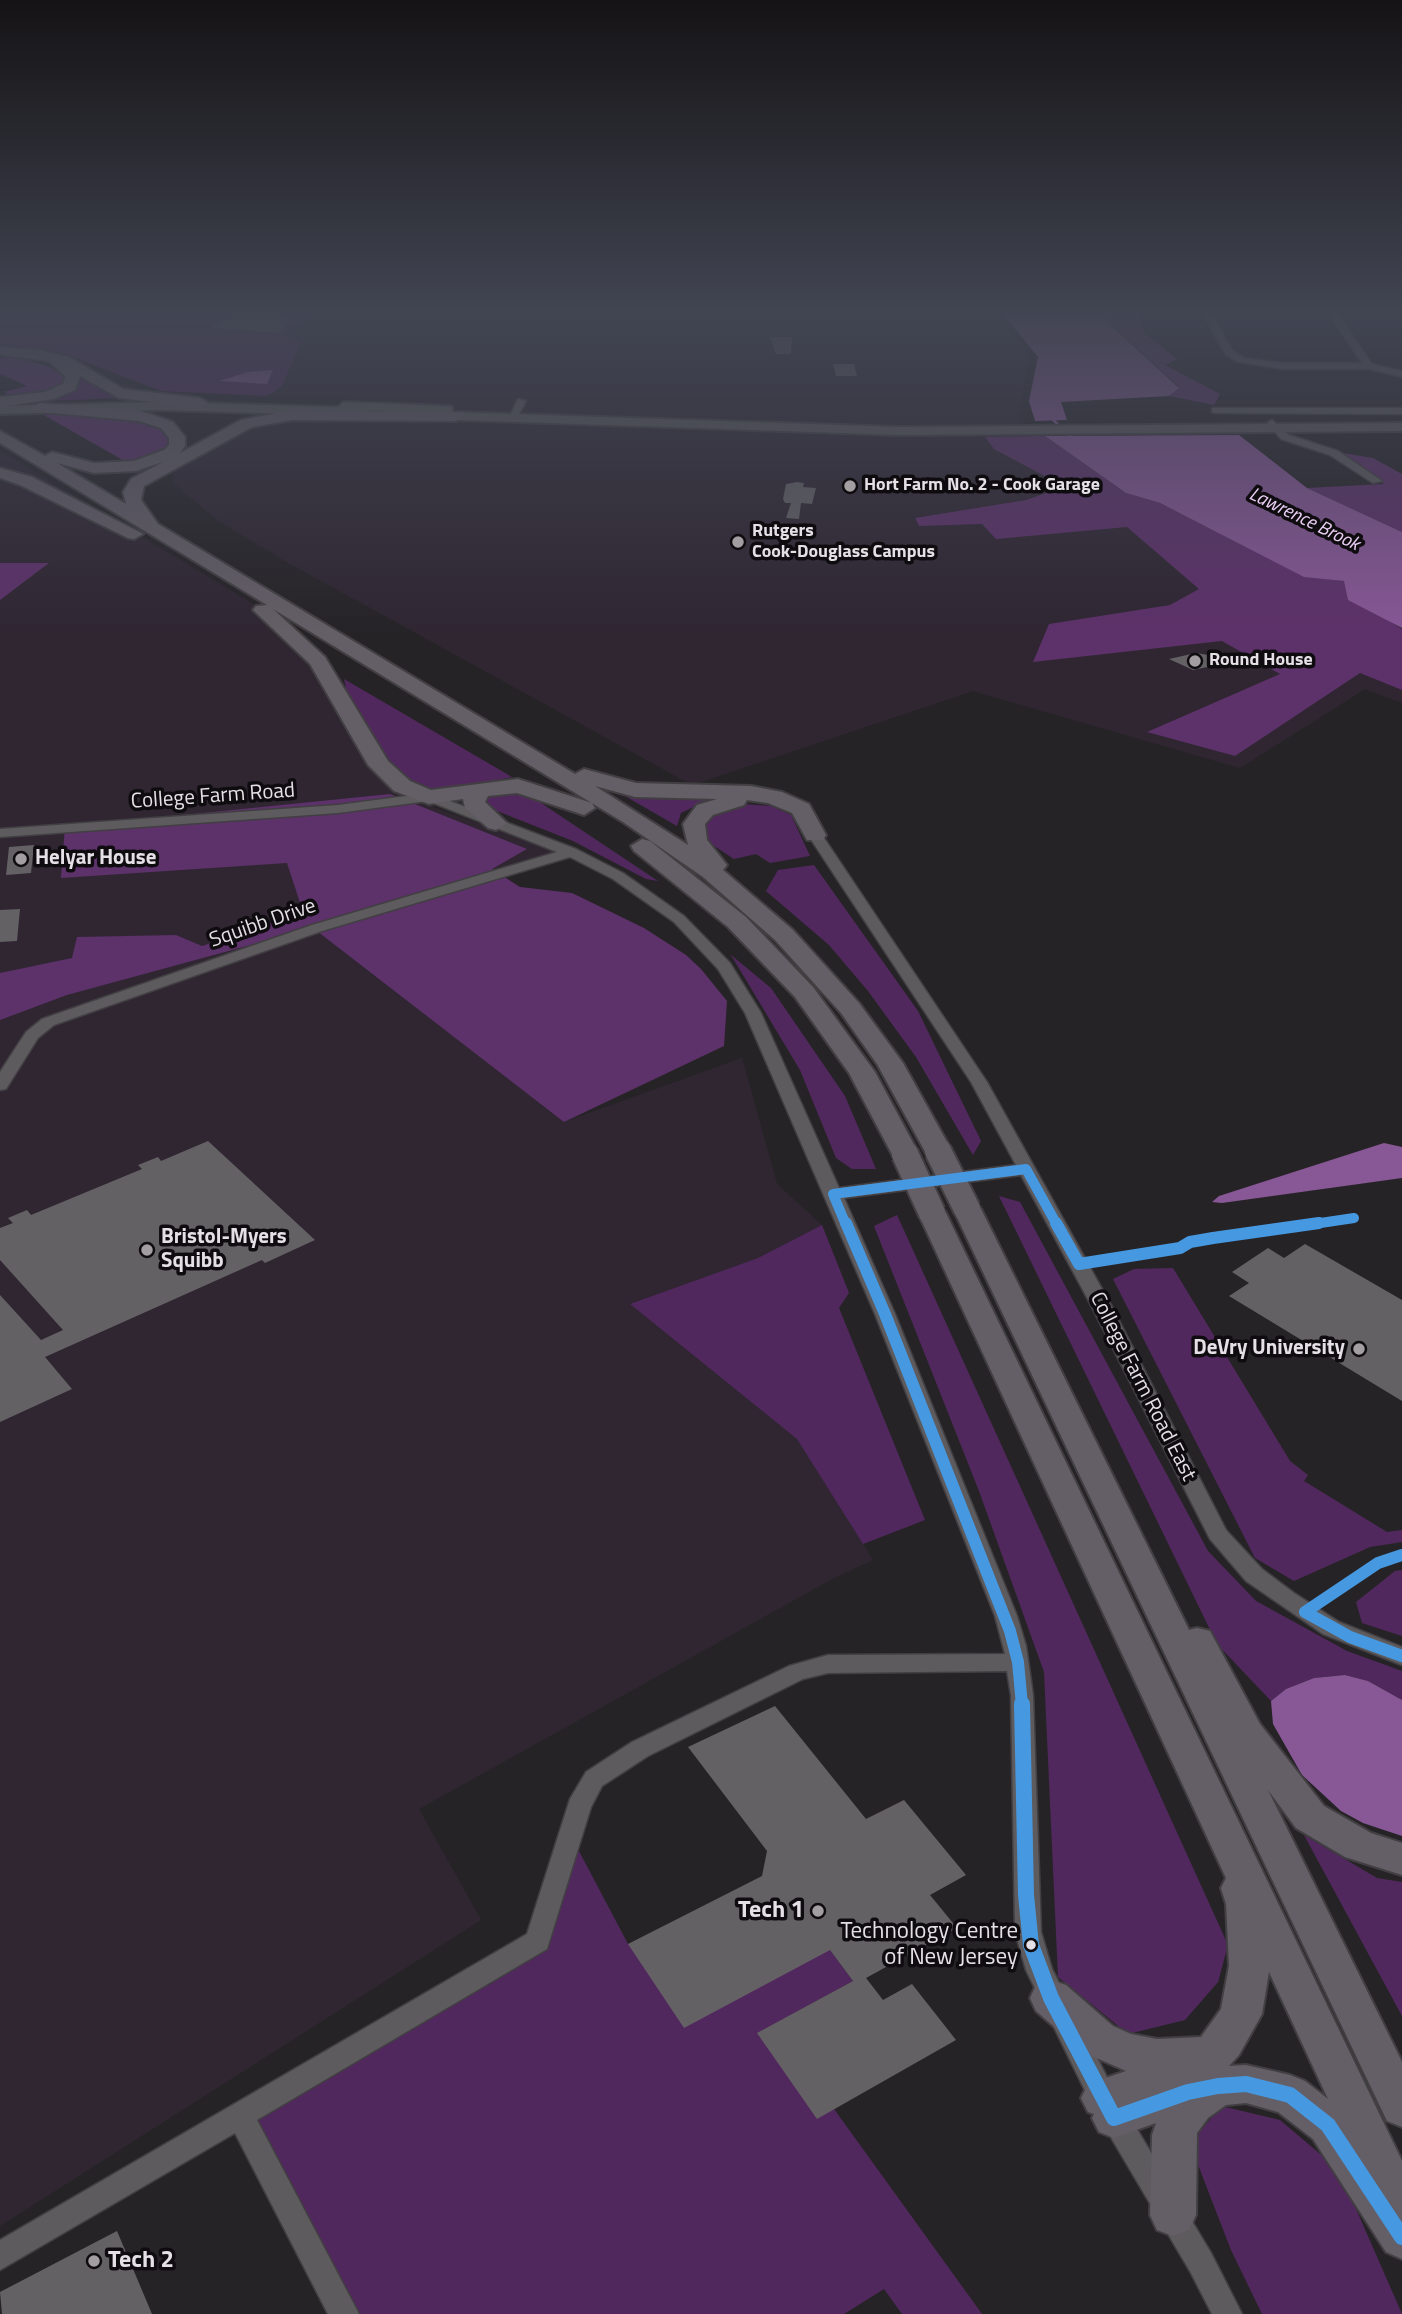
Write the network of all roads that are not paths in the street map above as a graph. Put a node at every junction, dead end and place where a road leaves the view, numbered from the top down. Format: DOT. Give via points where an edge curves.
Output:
graph roads {
  1 [pos="150,418"];
  2 [pos="277,418"];
  3 [pos="648,418"];
  4 [pos="1402,421"];
  5 [pos="1274,426"];
  6 [pos="1402,427"];
  7 [pos="0,435"];
  8 [pos="0,451"];
  9 [pos="0,473"];
  10 [pos="1377,481"];
  11 [pos="151,535"];
  12 [pos="263,611"];
  13 [pos="500,738"];
  14 [pos="485,788"];
  15 [pos="400,794"];
  16 [pos="429,797"];
  17 [pos="584,808"];
  18 [pos="496,823"];
  19 [pos="0,833"];
  20 [pos="815,835"];
  21 [pos="571,852"];
  22 [pos="736,892"];
  23 [pos="0,1084"];
  24 [pos="1026,1170"];
  25 [pos="834,1195"];
  26 [pos="1109,1506"];
  27 [pos="1402,1656"];
  28 [pos="1018,1662"];
  29 [pos="1225,1832"];
  30 [pos="1402,1859"];
  31 [pos="1051,1998"];
  32 [pos="1224,2042"];
  33 [pos="1218,2086"];
  34 [pos="1402,2107"];
  35 [pos="1108,2108"];
  36 [pos="240,2114"];
  37 [pos="1402,2209"];
  38 [pos="1173,2215"];
  39 [pos="1402,2237"];
  40 [pos="0,2256"];
  41 [pos="344,2314"];
  42 [pos="1227,2314"];
  1 -- 7 [label="highway" via="173,429 177,443 170,454 151,462 101,468 57,459"];
  2 -- 11 [label="highway" via="247,424 134,485 132,501"];
  3 -- 5 [label="main road" via="846,430"];
  4 -- 5 [label="main road"];
  5 -- 6 [label="main road"];
  5 -- 10 [label="street" via="1289,439 1334,453"];
  7 -- 11 [label="highway"];
  8 -- 11 [label="highway"];
  9 -- 11 [label="highway" via="26,481 100,520"];
  11 -- 12 [label="highway"];
  11 -- 13 [label="highway"];
  12 -- 15 [label="highway" via="318,661"];
  12 -- 17 [label="highway"];
  13 -- 20 [label="highway" via="614,786 751,793 782,799 805,813"];
  13 -- 22 [label="highway" via="658,834"];
  14 -- 16 [label="highway"];
  14 -- 17 [label="highway" via="524,787"];
  14 -- 18 [label="highway" via="473,803"];
  15 -- 16 [label="highway"];
  15 -- 19 [label="street, College Farm Road" via="338,809"];
  16 -- 18 [label="street"];
  17 -- 29 [label="highway, bridge" via="689,880 737,922 782,967 844,1044 905,1154"];
  18 -- 21 [label="street"];
  20 -- 22 [label="highway" via="795,812 772,802 737,800 705,810 694,824 694,837"];
  20 -- 24 [label="street, College Farm Road East" via="979,1082"];
  21 -- 23 [label="street, Squibb Drive" via="317,928 48,1023 32,1035"];
  21 -- 25 [label="street" via="651,898 691,930 724,966 753,1013"];
  22 -- 26 [label="highway, bridge" via="807,958 890,1063 967,1209"];
  24 -- 25 [label="street"];
  24 -- 27 [label="street, College Farm Road East" via="1229,1548 1254,1575 1305,1612 1350,1637"];
  25 -- 28 [label="street" via="968,1518 1006,1616"];
  26 -- 30 [label="highway" via="1185,1617 1247,1734 1296,1801 1310,1817 1342,1838"];
  26 -- 34 [label="highway"];
  28 -- 31 [label="street" via="1024,1714 1028,1932"];
  28 -- 36 [label="street" via="828,1664 797,1672 640,1749 594,1779 584,1797 538,1941"];
  29 -- 32 [label="highway" via="1246,1904 1250,1966 1241,2014"];
  29 -- 37 [label="highway"];
  31 -- 32 [label="highway" via="1098,2039 1142,2057 1188,2056"];
  31 -- 35 [label="street"];
  32 -- 35 [label="highway" via="1203,2063"];
  33 -- 35 [label="highway"];
  33 -- 38 [label="highway" via="1193,2104 1178,2123"];
  33 -- 39 [label="highway" via="1260,2086 1304,2103 1339,2139"];
  35 -- 38 [label="street"];
  36 -- 40 [label="street"];
  36 -- 41 [label="street"];
  38 -- 42 [label="street"];
}
